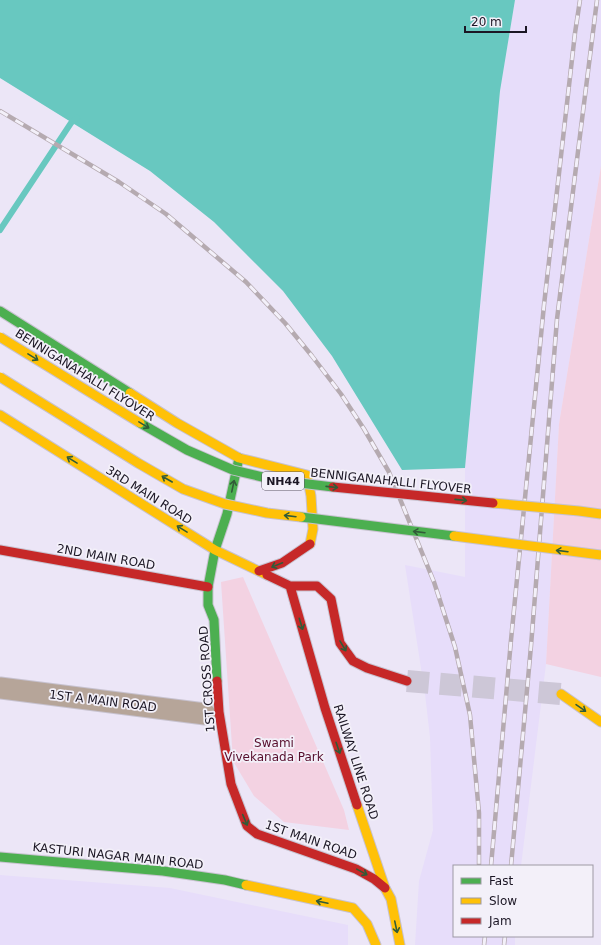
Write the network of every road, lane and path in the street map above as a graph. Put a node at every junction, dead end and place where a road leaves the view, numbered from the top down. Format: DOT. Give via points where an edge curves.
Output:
graph roads {
  1 [pos="0,311"];
  2 [pos="0,337"];
  3 [pos="0,377"];
  4 [pos="0,415"];
  5 [pos="240,458"];
  6 [pos="601,514"];
  7 [pos="0,550"];
  8 [pos="215,550"];
  9 [pos="601,555"];
  10 [pos="259,572"];
  11 [pos="290,586"];
  12 [pos="208,587"];
  13 [pos="407,681"];
  14 [pos="0,688"];
  15 [pos="561,694"];
  16 [pos="205,714"];
  17 [pos="601,722"];
  18 [pos="231,784"];
  19 [pos="0,857"];
  20 [pos="385,888"];
  21 [pos="376,945"];
  22 [pos="400,945"];
  1 -- 5 [label="main road" via="177,423"];
  2 -- 6 [label="main road, BENNIGANAHALLI FLYOVER / NH44, one-way, bridge" via="148,428 187,450 233,470 275,480 328,487"];
  9 -- 3 [label="main road, one-way, bridge" via="267,513 225,504 183,488 138,463"];
  8 -- 4 [label="main road, 3RD MAIN ROAD, one-way"];
  8 -- 5 [label="main road, 1ST CROSS ROAD, one-way" via="227,514"];
  5 -- 10 [label="main road, one-way" via="307,475 312,496 313,529 310,545 282,563"];
  7 -- 12 [label="main road, 2ND MAIN ROAD"];
  8 -- 10 [label="main road, 3RD MAIN ROAD"];
  8 -- 12 [label="main road, 1ST CROSS ROAD"];
  10 -- 11 [label="main road, 3RD MAIN ROAD"];
  11 -- 13 [label="main road, one-way" via="317,586 331,599 340,643 353,661"];
  11 -- 20 [label="main road, RAILWAY LINE ROAD, one-way" via="325,708"];
  12 -- 18 [label="main road, 1ST CROSS ROAD" via="208,605 214,620 219,712"];
  14 -- 16 [label="street, 1ST A MAIN ROAD"];
  15 -- 17 [label="main road, one-way"];
  18 -- 20 [label="main road, 1ST MAIN ROAD, one-way" via="247,826 257,834 356,868"];
  21 -- 19 [label="main road, KASTURI NAGAR MAIN ROAD, one-way" via="367,924 353,908 225,880 163,871"];
  20 -- 22 [label="main road, RAILWAY LINE ROAD, one-way" via="391,899"];
}
